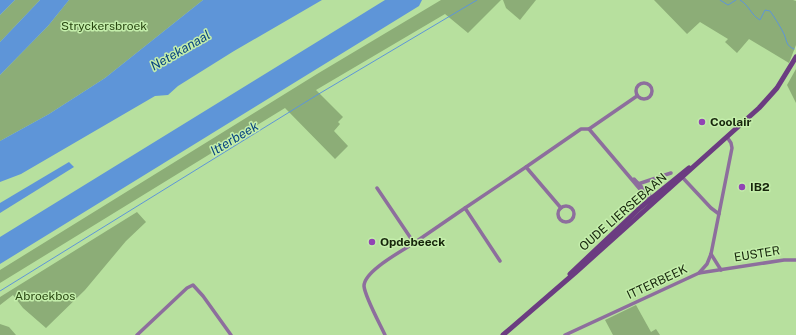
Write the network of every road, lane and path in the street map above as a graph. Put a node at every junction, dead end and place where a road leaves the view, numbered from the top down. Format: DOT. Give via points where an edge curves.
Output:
graph roads {
  1 [pos="796,57"];
  2 [pos="637,96"];
  3 [pos="589,129"];
  4 [pos="727,137"];
  5 [pos="706,156"];
  6 [pos="526,167"];
  7 [pos="671,174"];
  8 [pos="683,178"];
  9 [pos="638,185"];
  10 [pos="377,188"];
  11 [pos="650,199"];
  12 [pos="655,203"];
  13 [pos="465,208"];
  14 [pos="561,208"];
  15 [pos="719,214"];
  16 [pos="414,243"];
  17 [pos="711,254"];
  18 [pos="796,260"];
  19 [pos="500,261"];
  20 [pos="721,270"];
  21 [pos="699,273"];
  22 [pos="557,288"];
  23 [pos="137,335"];
  24 [pos="231,335"];
  25 [pos="385,335"];
  26 [pos="503,335"];
  27 [pos="565,335"];
  1 -- 4 [label="main road, OUDE LIERSEBAAN" via="770,96"];
  2 -- 2 [label="street" via="647,98 652,92 651,87 647,83 640,84 636,89"];
  2 -- 3 [label="street"];
  3 -- 6 [label="street" via="582,129"];
  3 -- 9 [label="street"];
  4 -- 5 [label="main road, OUDE LIERSEBAAN"];
  4 -- 15 [label="street, ITTERBEEK" via="732,148"];
  5 -- 8 [label="main road, OUDE LIERSEBAAN"];
  5 -- 11 [label="main road, OUDE LIERSEBAAN"];
  6 -- 13 [label="street"];
  6 -- 14 [label="street"];
  7 -- 9 [label="street"];
  8 -- 12 [label="main road, OUDE LIERSEBAAN"];
  8 -- 15 [label="street"];
  9 -- 11 [label="street"];
  10 -- 16 [label="street"];
  11 -- 12 [label="street"];
  11 -- 22 [label="main road, OUDE LIERSEBAAN" via="584,259"];
  12 -- 22 [label="main road, OUDE LIERSEBAAN"];
  13 -- 16 [label="street"];
  13 -- 19 [label="street"];
  14 -- 14 [label="street" via="558,213 560,219 567,222 572,220 572,208"];
  15 -- 17 [label="street, ITTERBEEK"];
  16 -- 25 [label="street" via="371,272 365,280 365,290"];
  17 -- 20 [label="street"];
  17 -- 21 [label="street, ITTERBEEK"];
  18 -- 20 [label="street, EUSTER"];
  20 -- 21 [label="street, EUSTER"];
  21 -- 27 [label="street, ITTERBEEK"];
  22 -- 26 [label="main road, OUDE LIERSEBAAN"];
  23 -- 24 [label="street" via="193,285"];
}
